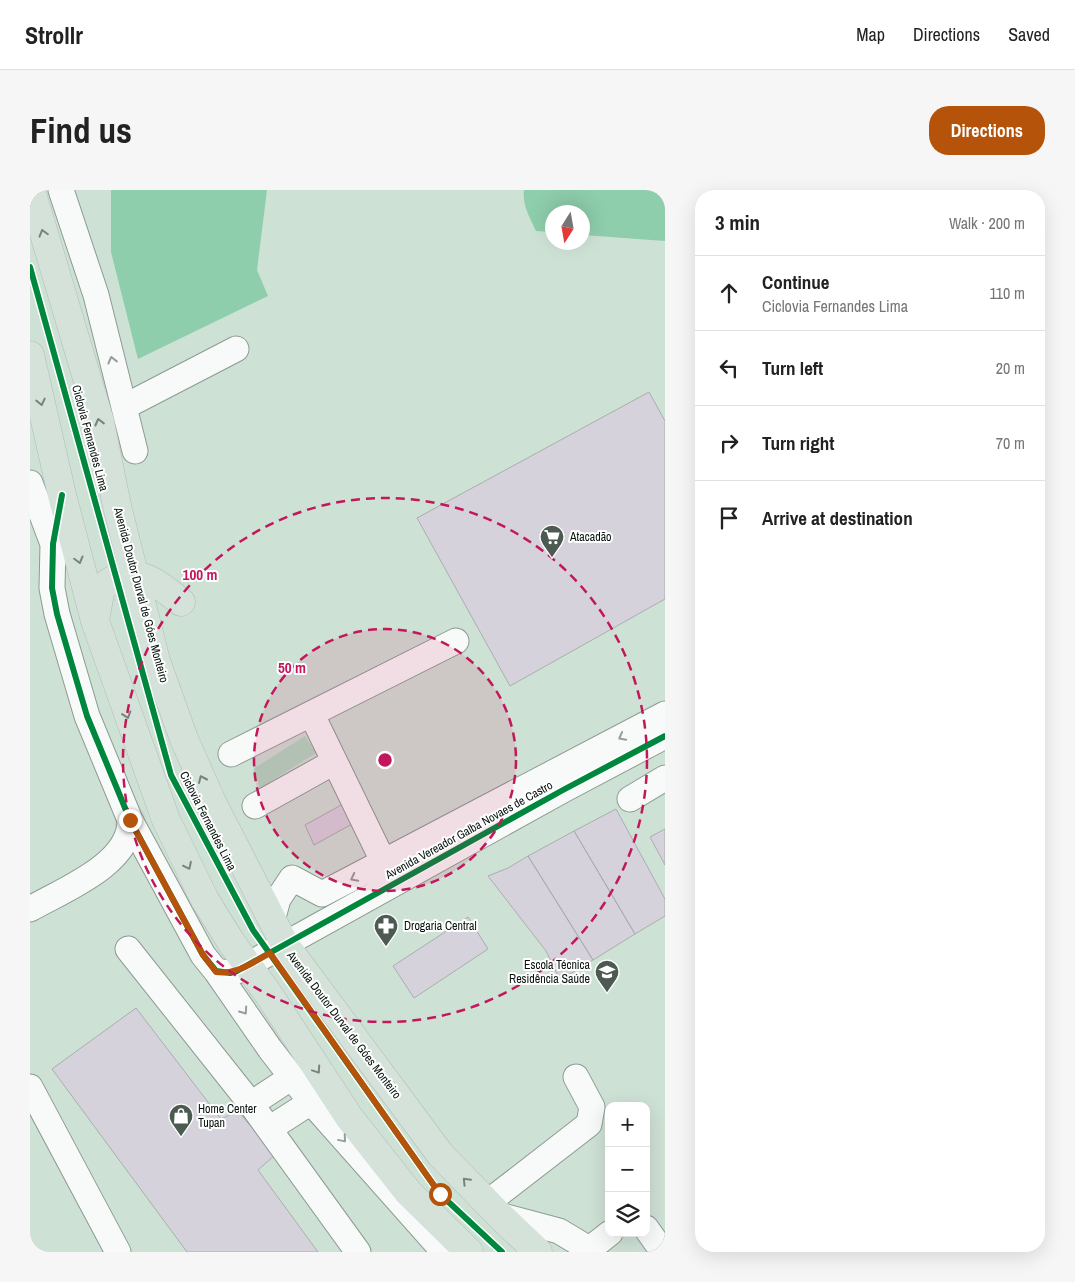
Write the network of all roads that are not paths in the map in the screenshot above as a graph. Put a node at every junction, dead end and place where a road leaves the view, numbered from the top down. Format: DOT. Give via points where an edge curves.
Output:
graph roads {
  1 [pos="31,190"];
  2 [pos="61,190"];
  3 [pos="74,232"];
  4 [pos="55,276"];
  5 [pos="236,349"];
  6 [pos="30,355"];
  7 [pos="124,407"];
  8 [pos="135,451"];
  9 [pos="30,483"];
  10 [pos="62,495"];
  11 [pos="53,544"];
  12 [pos="134,576"];
  13 [pos="180,602"];
  14 [pos="95,621"];
  15 [pos="456,641"];
  16 [pos="665,714"];
  17 [pos="312,715"];
  18 [pos="665,736"];
  19 [pos="231,754"];
  20 [pos="334,762"];
  21 [pos="665,778"];
  22 [pos="630,799"];
  23 [pos="255,806"];
  24 [pos="130,820"];
  25 [pos="384,863"];
  26 [pos="98,870"];
  27 [pos="158,872"];
  28 [pos="30,908"];
  29 [pos="272,920"];
  30 [pos="285,945"];
  31 [pos="128,949"];
  32 [pos="248,965"];
  33 [pos="216,972"];
  34 [pos="576,1077"];
  35 [pos="292,1078"];
  36 [pos="30,1087"];
  37 [pos="311,1102"];
  38 [pos="250,1104"];
  39 [pos="269,1129"];
  40 [pos="493,1209"];
  41 [pos="650,1234"];
  42 [pos="598,1244"];
  43 [pos="118,1252"];
  44 [pos="358,1252"];
  45 [pos="444,1252"];
  46 [pos="469,1252"];
  47 [pos="538,1252"];
  48 [pos="663,1252"];
  4 -- 1 [label="highway, Avenida Doutor Durval de Góes Monteiro, one-way"];
  2 -- 3 [label="street"];
  3 -- 4 [label="street"];
  7 -- 3 [label="street, one-way" via="96,295"];
  12 -- 4 [label="highway, Avenida Doutor Durval de Góes Monteiro, one-way" via="100,422"];
  5 -- 7 [label="street"];
  6 -- 10 [label="highway, one-way"];
  7 -- 8 [label="street"];
  9 -- 11 [label="street"];
  10 -- 11 [label="street"];
  10 -- 14 [label="highway, one-way"];
  11 -- 24 [label="street" via="52,588 57,614 87,716"];
  12 -- 13 [label="highway" via="155,581"];
  12 -- 14 [label="highway" via="120,576 101,588"];
  29 -- 12 [label="highway, Avenida Doutor Durval de Góes Monteiro, one-way" via="184,739 156,662"];
  14 -- 32 [label="highway, one-way" via="166,820 205,900"];
  15 -- 17 [label="street"];
  16 -- 25 [label="street, Avenida Vereador Galba Novaes de Castro, one-way"];
  17 -- 19 [label="street"];
  17 -- 20 [label="street"];
  18 -- 30 [label="street, Avenida Vereador Galba Novaes de Castro"];
  20 -- 23 [label="street"];
  20 -- 25 [label="street"];
  21 -- 22 [label="street"];
  24 -- 26 [label="street" via="126,843"];
  24 -- 27 [label="street"];
  25 -- 29 [label="street, Avenida Vereador Galba Novaes de Castro, one-way" via="322,894 292,878 278,899"];
  26 -- 27 [label="street" via="138,865"];
  26 -- 28 [label="street"];
  27 -- 33 [label="street" via="203,955"];
  29 -- 30 [label="highway, Avenida Doutor Durval de Góes Monteiro"];
  30 -- 32 [label="street, Avenida Vereador Galba Novaes de Castro"];
  40 -- 30 [label="highway, Avenida Doutor Durval de Góes Monteiro, one-way" via="440,1154"];
  31 -- 38 [label="street"];
  32 -- 33 [label="street" via="230,973"];
  32 -- 46 [label="highway, one-way" via="349,1118 408,1192"];
  33 -- 35 [label="street, one-way"];
  34 -- 40 [label="street" via="592,1107 589,1124"];
  35 -- 37 [label="street"];
  35 -- 38 [label="street"];
  36 -- 43 [label="street"];
  37 -- 39 [label="street"];
  37 -- 45 [label="street, one-way"];
  38 -- 39 [label="street"];
  39 -- 44 [label="street"];
  40 -- 42 [label="street"];
  40 -- 47 [label="highway, Avenida Doutor Durval de Góes Monteiro"];
  41 -- 48 [label="street"];
}
